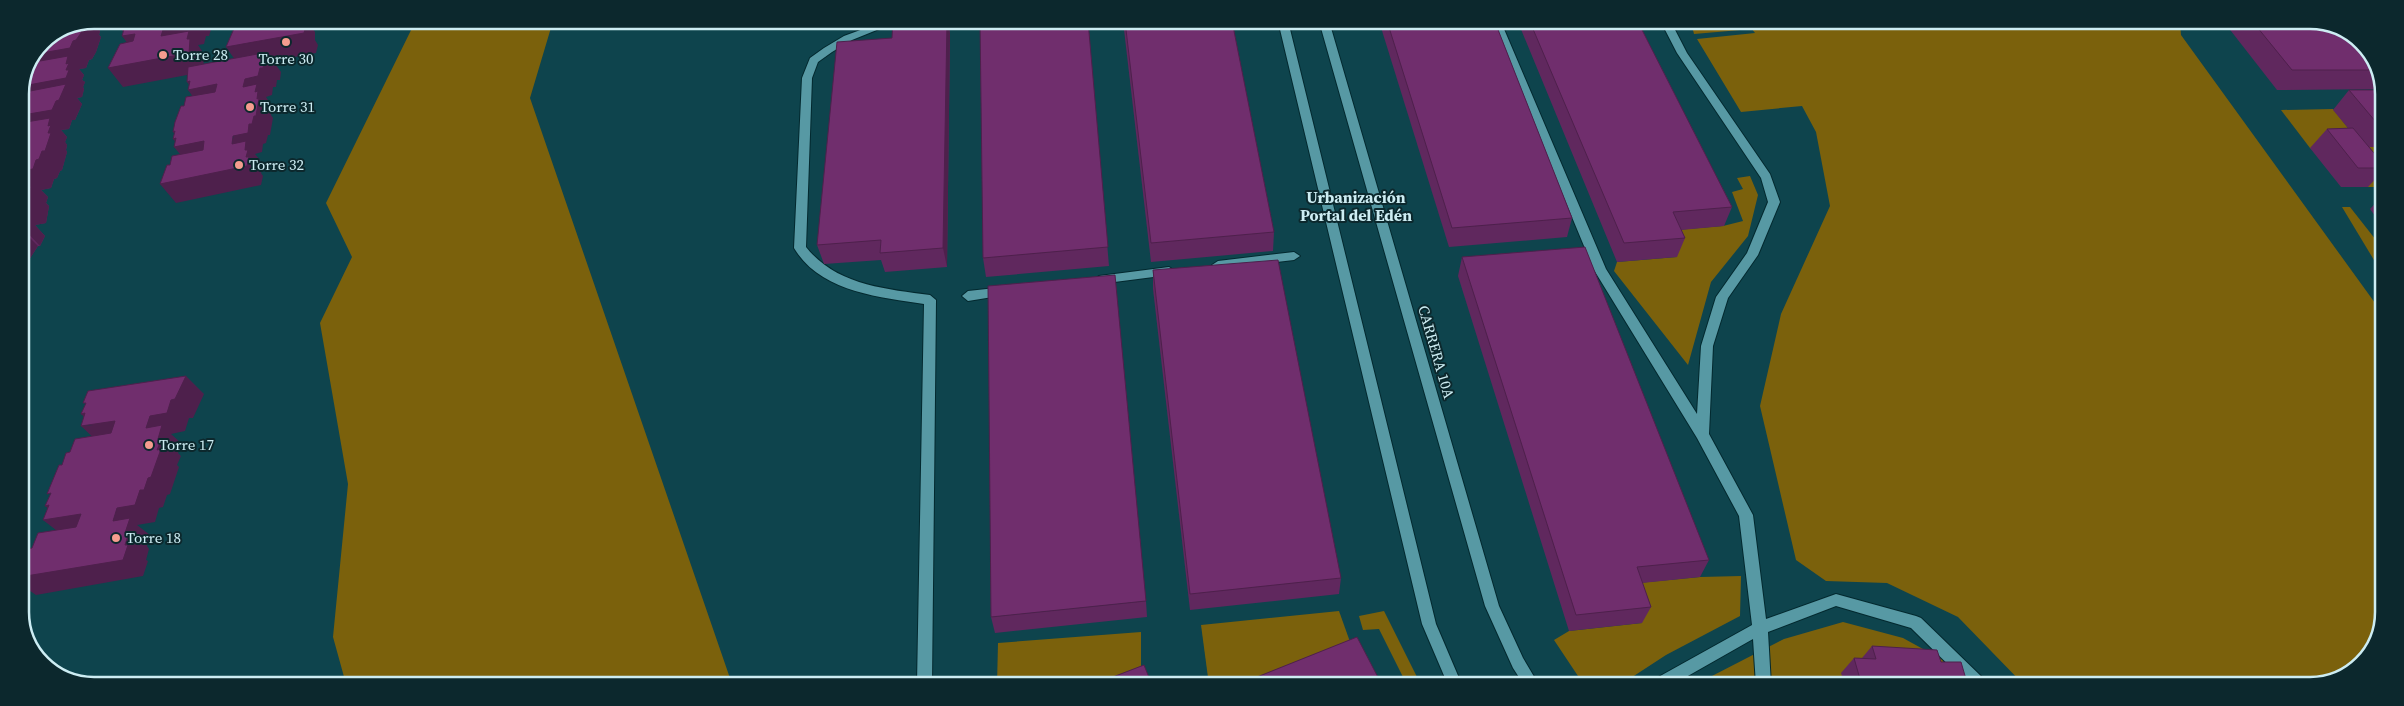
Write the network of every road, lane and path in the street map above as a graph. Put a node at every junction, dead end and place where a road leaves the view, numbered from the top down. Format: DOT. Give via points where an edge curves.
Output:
graph roads {
  1 [pos="872,29"];
  2 [pos="1285,29"];
  3 [pos="1326,29"];
  4 [pos="1499,29"];
  5 [pos="1670,29"];
  6 [pos="1294,256"];
  7 [pos="1209,266"];
  8 [pos="1181,270"];
  9 [pos="1088,281"];
  10 [pos="1013,290"];
  11 [pos="968,296"];
  12 [pos="1702,434"];
  13 [pos="1760,628"];
  14 [pos="925,677"];
  15 [pos="1452,677"];
  16 [pos="1527,677"];
  17 [pos="1672,677"];
  18 [pos="1763,677"];
  19 [pos="1972,677"];
  1 -- 14 [label="street" via="848,38 814,60 807,78 800,248 806,258 856,287 930,300"];
  2 -- 15 [label="street" via="1429,624"];
  3 -- 16 [label="street, CARRERA 10A" via="1492,606"];
  4 -- 12 [label="street" via="1600,270"];
  5 -- 12 [label="street" via="1682,53 1766,177 1774,202 1752,255 1722,297 1707,346"];
  6 -- 7 [label="street"];
  8 -- 9 [label="street"];
  10 -- 11 [label="street"];
  12 -- 13 [label="street" via="1746,515"];
  13 -- 17 [label="street"];
  13 -- 18 [label="street"];
  13 -- 19 [label="street" via="1836,600 1916,623"];
}
